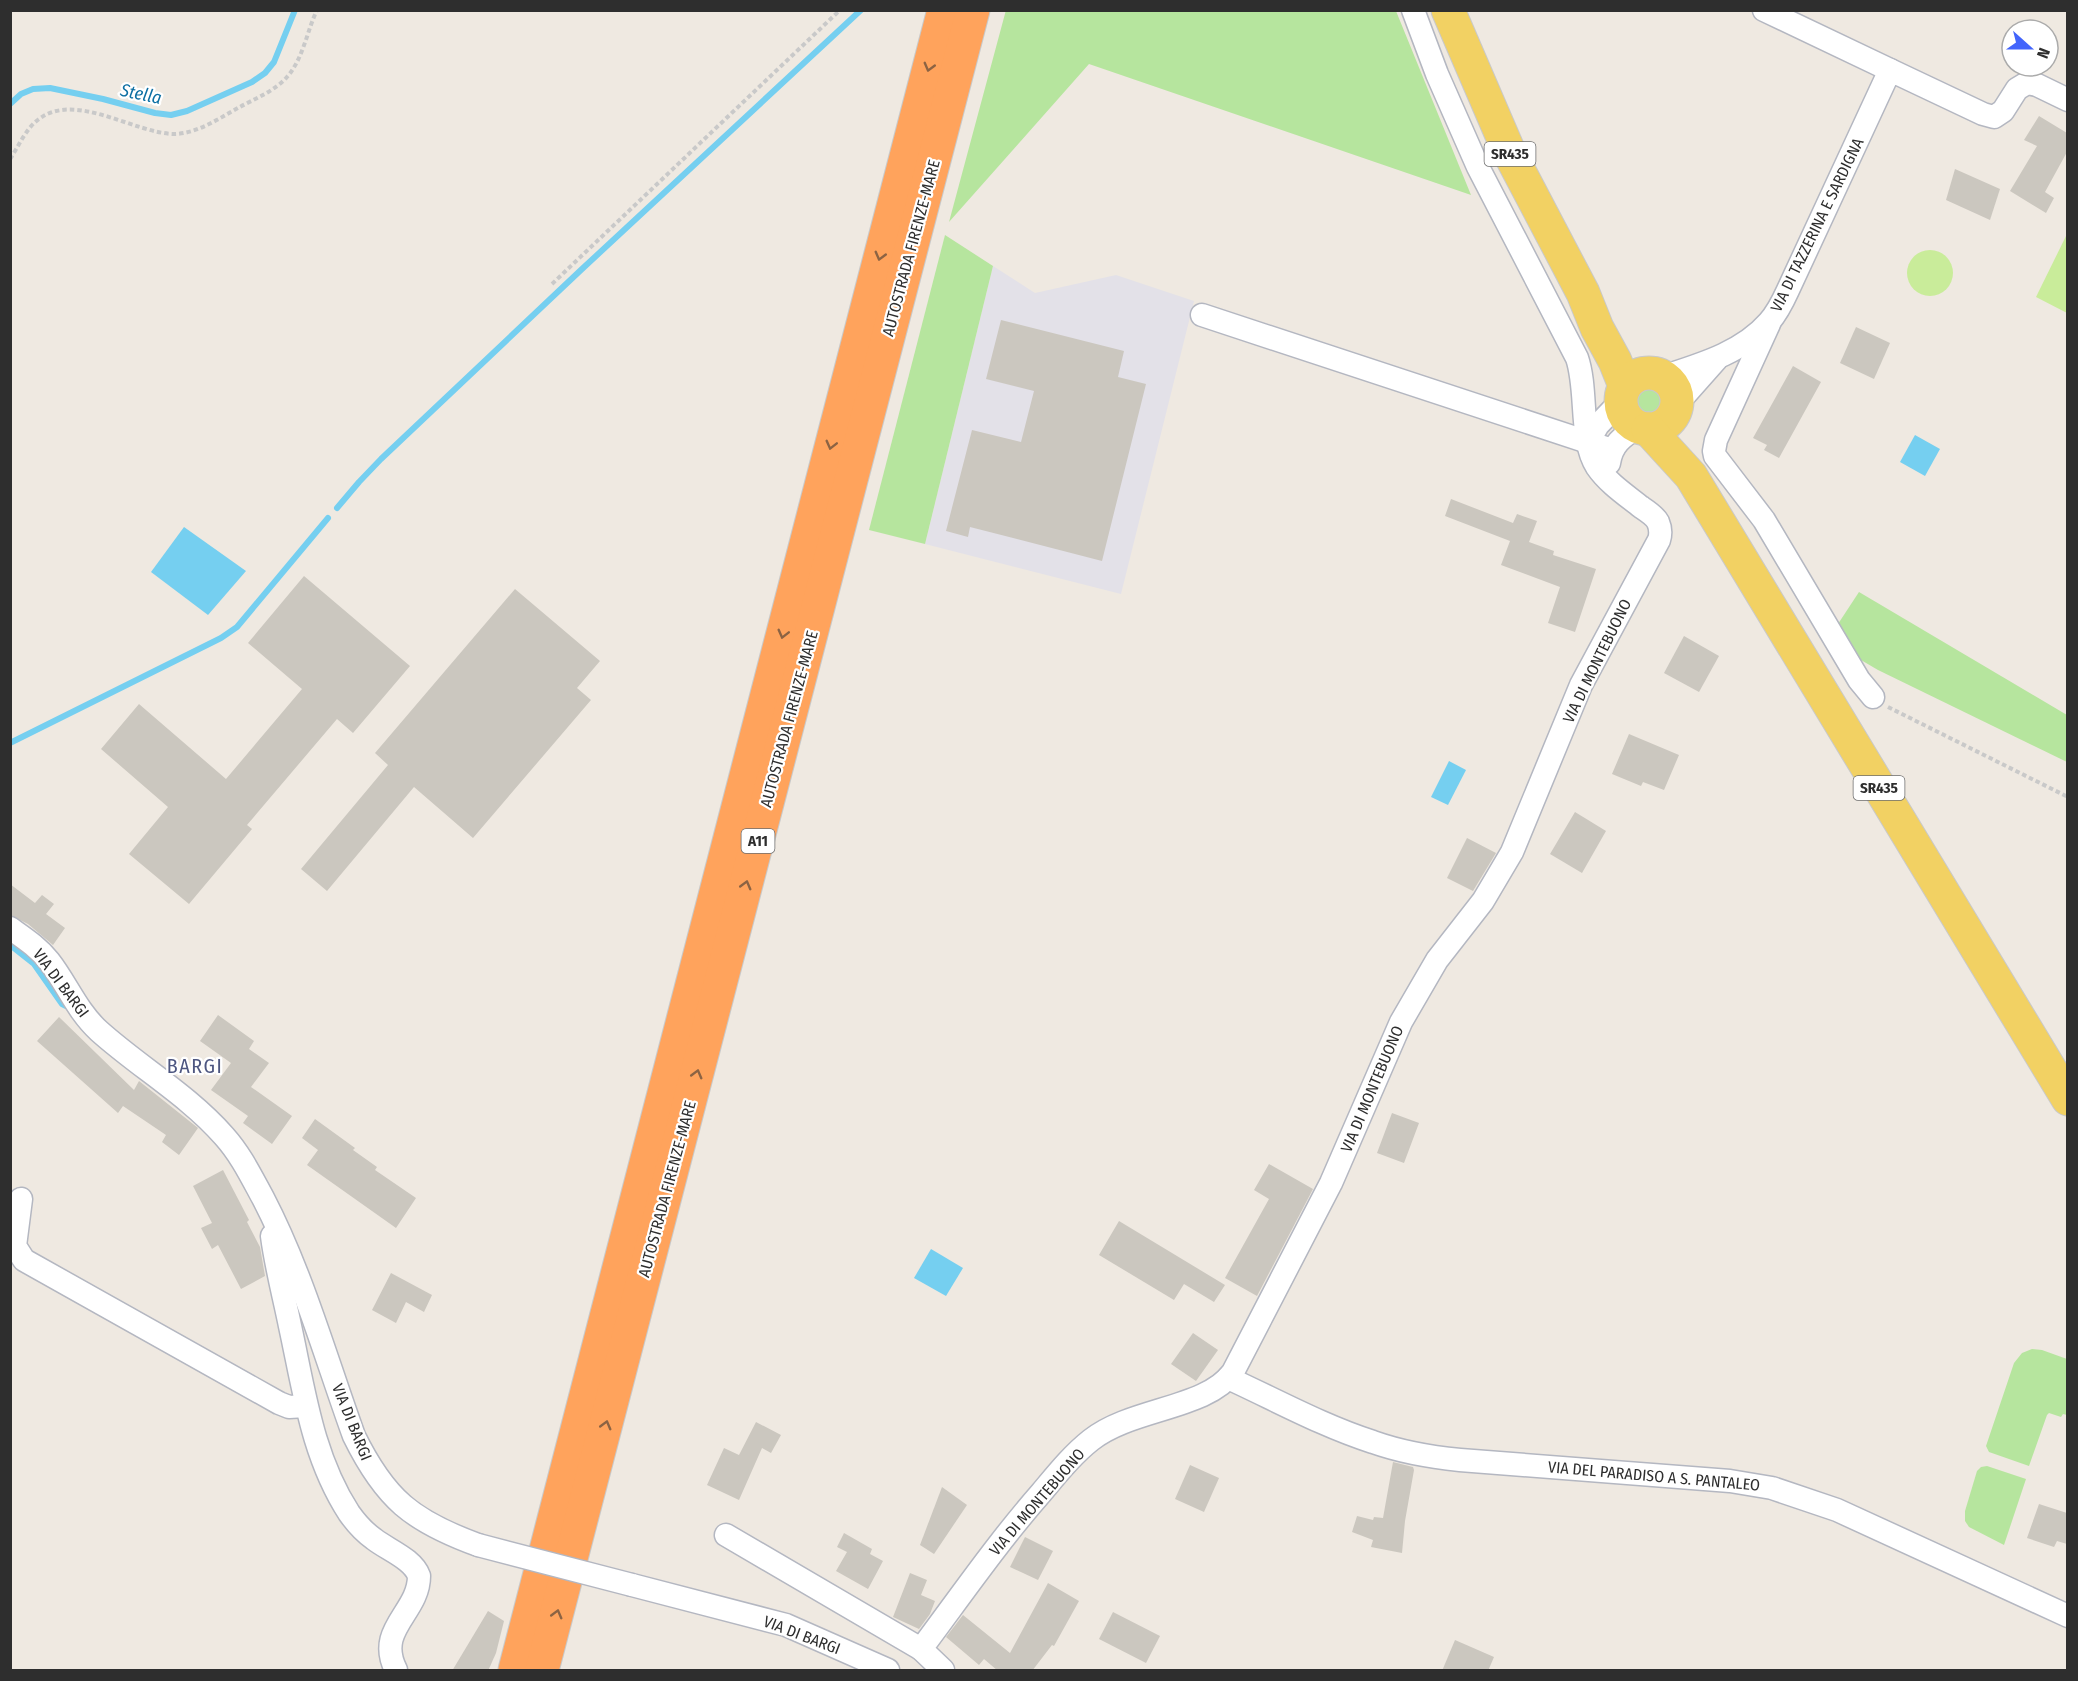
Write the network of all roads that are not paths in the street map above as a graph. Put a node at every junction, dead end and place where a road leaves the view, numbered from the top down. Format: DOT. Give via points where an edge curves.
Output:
graph roads {
  1 [pos="944,10"];
  2 [pos="973,10"];
  3 [pos="1413,10"];
  4 [pos="1448,10"];
  5 [pos="1764,10"];
  6 [pos="1890,70"];
  7 [pos="2067,100"];
  8 [pos="1202,315"];
  9 [pos="1771,320"];
  10 [pos="1718,358"];
  11 [pos="1584,398"];
  12 [pos="1645,403"];
  13 [pos="1588,442"];
  14 [pos="1612,450"];
  15 [pos="1608,479"];
  16 [pos="1873,697"];
  17 [pos="10,928"];
  18 [pos="2067,1099"];
  19 [pos="21,1199"];
  20 [pos="268,1208"];
  21 [pos="1228,1378"];
  22 [pos="306,1406"];
  23 [pos="726,1535"];
  24 [pos="2067,1616"];
  25 [pos="921,1649"];
  26 [pos="396,1671"];
  27 [pos="515,1671"];
  28 [pos="542,1671"];
  29 [pos="888,1671"];
  30 [pos="943,1671"];
  1 -- 27 [label="highway, AUTOSTRADA FIRENZE-MARE / A11, one-way"];
  28 -- 2 [label="highway, AUTOSTRADA FIRENZE-MARE / A11, one-way"];
  3 -- 11 [label="street, VIA DI MONTEBUONO" via="1478,167 1575,352"];
  4 -- 12 [label="main road, SR435" via="1492,116 1597,328"];
  5 -- 6 [label="street"];
  6 -- 7 [label="street" via="1994,117 2003,111 2017,89 2027,84"];
  6 -- 9 [label="street, VIA DI TAZZERINA E SARDIGNA"];
  8 -- 13 [label="street"];
  9 -- 10 [label="street, VIA DI TAZZERINA E SARDIGNA"];
  9 -- 16 [label="street" via="1716,440 1715,456 1764,520 1859,680"];
  10 -- 12 [label="street"];
  10 -- 12 [label="street"];
  11 -- 12 [label="street"];
  11 -- 13 [label="street, VIA DI MONTEBUONO"];
  12 -- 13 [label="street" via="1598,425"];
  12 -- 14 [label="street"];
  12 -- 18 [label="main road, SR435"];
  13 -- 14 [label="street"];
  13 -- 15 [label="street, VIA DI MONTEBUONO" via="1593,460"];
  14 -- 15 [label="street"];
  15 -- 21 [label="street, VIA DI MONTEBUONO" via="1656,519 1661,532 1659,540 1581,686 1512,852 1483,901 1437,960 1401,1022 1331,1183"];
  17 -- 20 [label="street, VIA DI BARGI" via="48,959 77,1006 99,1031 222,1133 243,1160"];
  19 -- 22 [label="street" via="15,1246 24,1260 279,1403"];
  20 -- 22 [label="street"];
  20 -- 29 [label="street, VIA DI BARGI, bridge" via="304,1293 354,1436 384,1487 406,1509 434,1527 478,1545 786,1625"];
  21 -- 24 [label="street, VIA DEL PARADISO A S. PANTALEO" via="1361,1438 1425,1455 1730,1480 1792,1493"];
  21 -- 25 [label="street, VIA DI MONTEBUONO" via="1209,1393 1117,1423 1090,1441 1022,1514"];
  22 -- 26 [label="street" via="317,1447 348,1511 364,1532 412,1565 419,1576 415,1596 391,1636 389,1646"];
  23 -- 25 [label="street"];
  25 -- 30 [label="street"];
}
